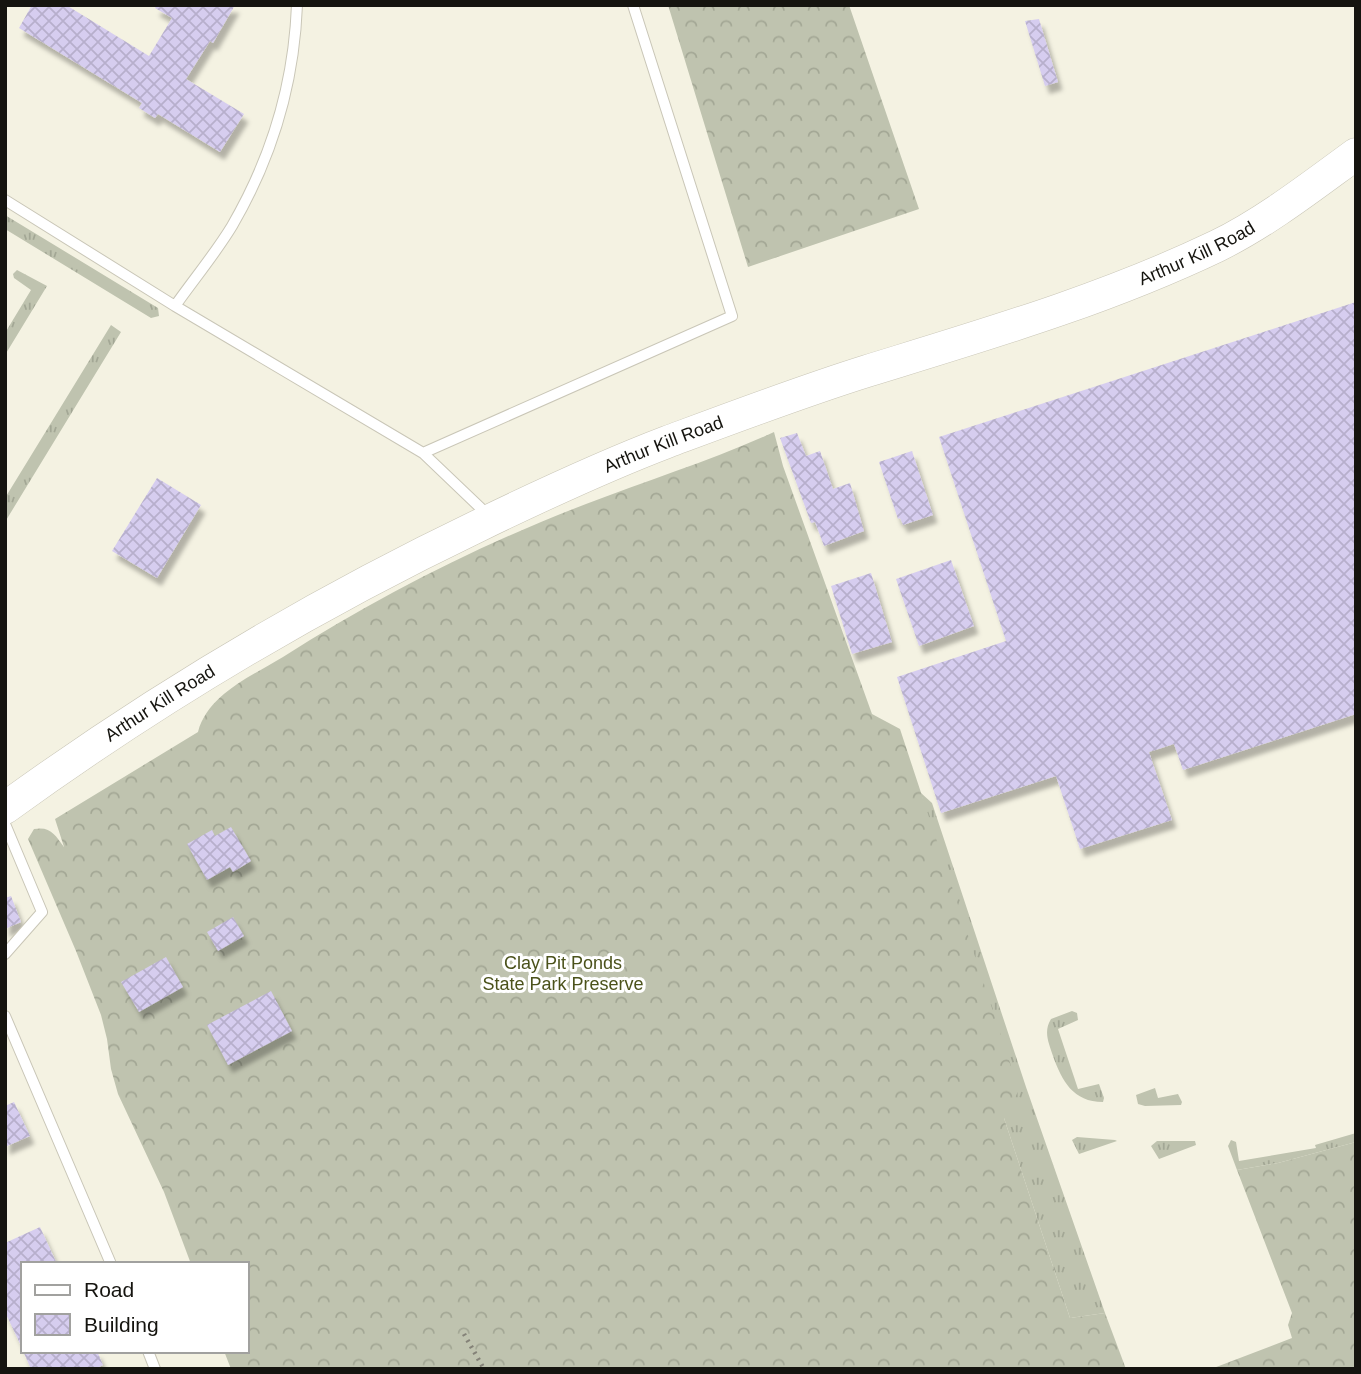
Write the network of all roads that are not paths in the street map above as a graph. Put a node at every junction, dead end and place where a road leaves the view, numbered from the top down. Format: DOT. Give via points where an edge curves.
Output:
graph roads {
  1 [pos="297,5"];
  2 [pos="633,5"];
  3 [pos="1356,154"];
  4 [pos="5,200"];
  5 [pos="175,306"];
  6 [pos="423,453"];
  7 [pos="492,519"];
  8 [pos="5,808"];
  9 [pos="5,824"];
  10 [pos="5,954"];
  11 [pos="5,1016"];
  12 [pos="110,1262"];
  1 -- 5 [label="lane" via="288,85 251,192"];
  2 -- 6 [label="lane" via="732,316"];
  3 -- 7 [label="street, Arthur Kill Road" via="1220,245 1014,327 864,372 661,444"];
  4 -- 5 [label="lane"];
  5 -- 6 [label="lane"];
  6 -- 7 [label="lane"];
  7 -- 8 [label="street, Arthur Kill Road" via="290,623 178,690"];
  9 -- 10 [label="lane" via="42,912"];
  11 -- 12 [label="lane"];
}
